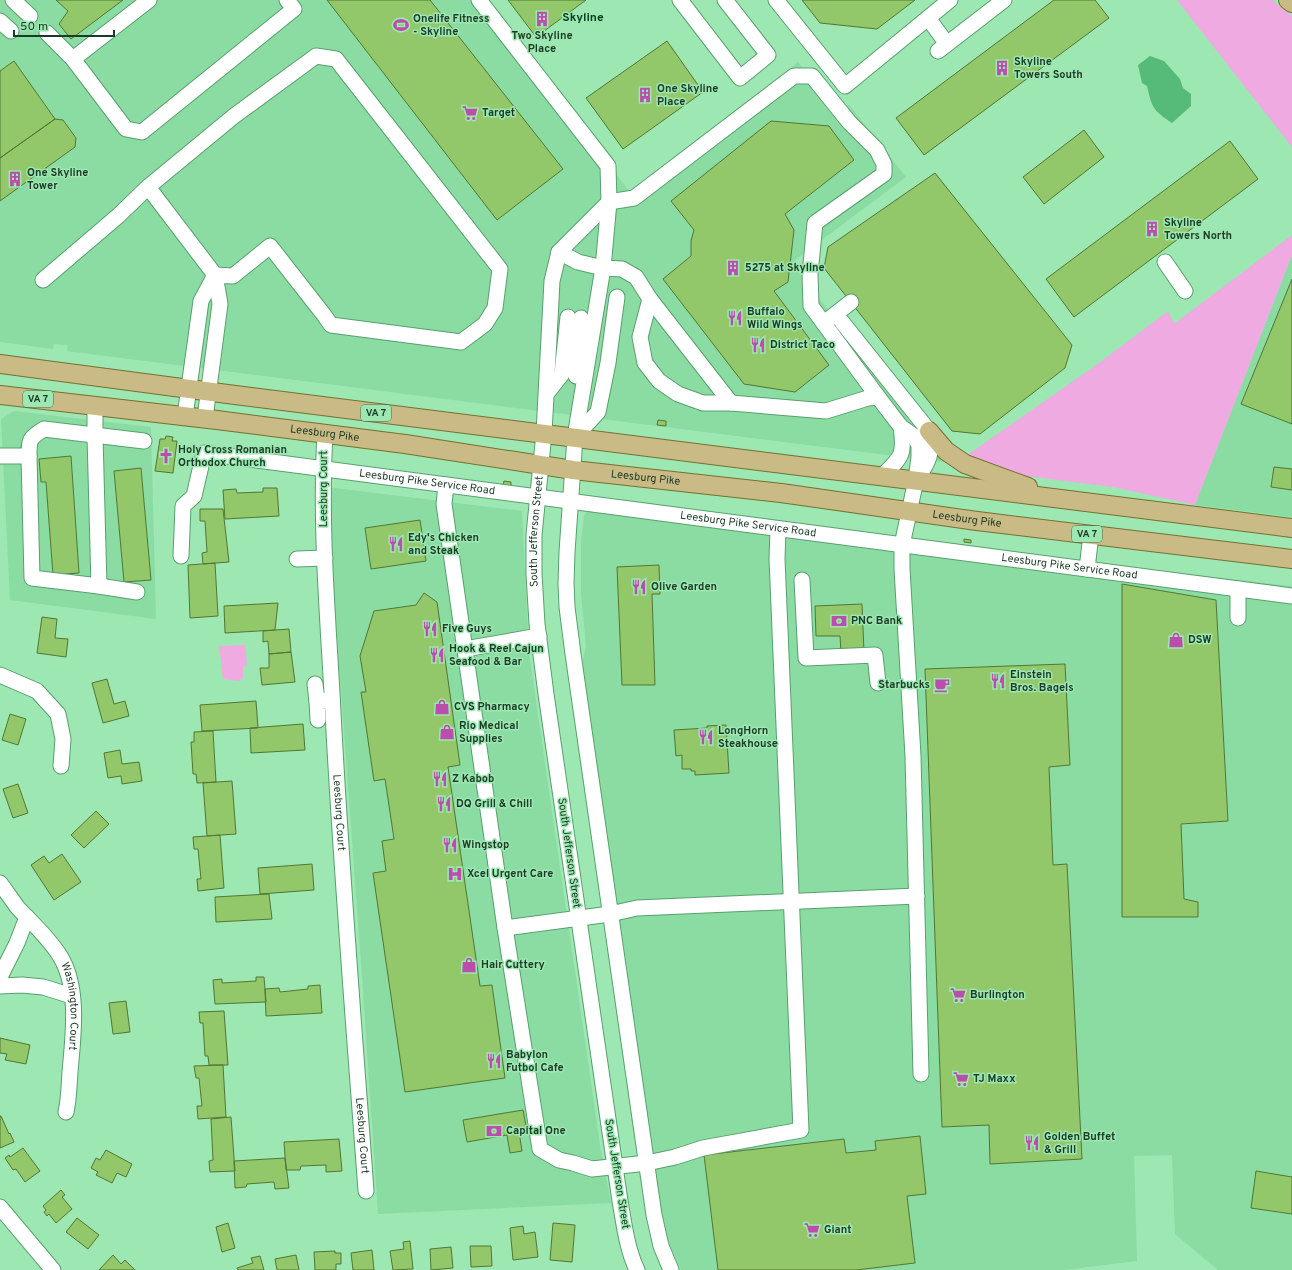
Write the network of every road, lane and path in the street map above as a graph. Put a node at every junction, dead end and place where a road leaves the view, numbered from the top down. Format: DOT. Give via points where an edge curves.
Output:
graph roads {
  1 [pos="13,0"];
  2 [pos="149,0"];
  3 [pos="287,0"];
  4 [pos="479,0"];
  5 [pos="680,0"];
  6 [pos="725,0"];
  7 [pos="776,0"];
  8 [pos="950,0"];
  9 [pos="1004,0"];
  10 [pos="1288,0"];
  11 [pos="1292,3"];
  12 [pos="30,16"];
  13 [pos="928,18"];
  14 [pos="0,21"];
  15 [pos="11,31"];
  16 [pos="47,33"];
  17 [pos="73,59"];
  18 [pos="148,187"];
  19 [pos="609,202"];
  20 [pos="559,252"];
  21 [pos="1165,262"];
  22 [pos="603,268"];
  23 [pos="215,275"];
  24 [pos="43,280"];
  25 [pos="1185,291"];
  26 [pos="617,297"];
  27 [pos="650,299"];
  28 [pos="851,302"];
  29 [pos="842,322"];
  30 [pos="824,323"];
  31 [pos="0,355"];
  32 [pos="0,364"];
  33 [pos="55,371"];
  34 [pos="189,389"];
  35 [pos="208,392"];
  36 [pos="547,393"];
  37 [pos="582,394"];
  38 [pos="0,395"];
  39 [pos="878,397"];
  40 [pos="731,403"];
  41 [pos="95,406"];
  42 [pos="185,416"];
  43 [pos="205,418"];
  44 [pos="901,427"];
  45 [pos="929,432"];
  46 [pos="544,433"];
  47 [pos="325,434"];
  48 [pos="95,436"];
  49 [pos="575,437"];
  50 [pos="144,441"];
  51 [pos="0,456"];
  52 [pos="28,456"];
  53 [pos="542,464"];
  54 [pos="323,469"];
  55 [pos="573,470"];
  56 [pos="882,476"];
  57 [pos="916,480"];
  58 [pos="446,485"];
  59 [pos="539,497"];
  60 [pos="1065,500"];
  61 [pos="571,501"];
  62 [pos="910,510"];
  63 [pos="1292,528"];
  64 [pos="778,529"];
  65 [pos="1091,534"];
  66 [pos="902,545"];
  67 [pos="181,556"];
  68 [pos="325,558"];
  69 [pos="297,559"];
  70 [pos="1292,559"];
  71 [pos="1087,569"];
  72 [pos="802,580"];
  73 [pos="99,586"];
  74 [pos="1238,589"];
  75 [pos="137,592"];
  76 [pos="1292,596"];
  77 [pos="1238,618"];
  78 [pos="539,636"];
  79 [pos="465,649"];
  80 [pos="0,675"];
  81 [pos="878,683"];
  82 [pos="315,684"];
  83 [pos="332,700"];
  84 [pos="317,701"];
  85 [pos="318,720"];
  86 [pos="61,766"];
  87 [pos="0,883"];
  88 [pos="917,896"];
  89 [pos="790,901"];
  90 [pos="610,914"];
  91 [pos="27,917"];
  92 [pos="579,917"];
  93 [pos="504,928"];
  94 [pos="0,977"];
  95 [pos="0,986"];
  96 [pos="72,996"];
  97 [pos="921,1074"];
  98 [pos="66,1110"];
  99 [pos="647,1163"];
  100 [pos="615,1167"];
  101 [pos="366,1191"];
  102 [pos="0,1207"];
  103 [pos="53,1270"];
  104 [pos="637,1270"];
  105 [pos="671,1270"];
  1 -- 12 [label="street"];
  2 -- 17 [label="street"];
  3 -- 17 [label="street" via="294,9 142,132 126,129"];
  4 -- 19 [label="street" via="608,166"];
  5 -- 6 [label="street" via="740,78 768,55"];
  7 -- 13 [label="street" via="845,86"];
  8 -- 13 [label="street"];
  9 -- 13 [label="street" via="942,48"];
  10 -- 11 [label="main road"];
  14 -- 15 [label="street"];
  16 -- 17 [label="street"];
  18 -- 23 [label="street"];
  18 -- 23 [label="street" via="234,116 316,56 336,59 500,269 495,308 485,324 461,342 330,326 270,246 233,276"];
  18 -- 24 [label="street"];
  19 -- 20 [label="street"];
  19 -- 22 [label="street"];
  19 -- 30 [label="street" via="634,198 794,76 812,76 849,122 877,150 884,164 884,174 815,223 810,274 811,306"];
  20 -- 22 [label="street" via="578,262"];
  20 -- 36 [label="street, South Jefferson Street" via="552,281"];
  21 -- 25 [label="street"];
  22 -- 27 [label="street" via="622,269 636,277"];
  22 -- 37 [label="street"];
  23 -- 34 [label="street" via="201,301"];
  23 -- 35 [label="street" via="220,304"];
  26 -- 49 [label="street" via="598,412"];
  27 -- 40 [label="street"];
  27 -- 40 [label="street" via="640,337 645,363 658,381 678,394 703,403"];
  28 -- 30 [label="street"];
  29 -- 45 [label="street"];
  30 -- 39 [label="street"];
  31 -- 33 [label="main road"];
  32 -- 33 [label="main road, VA 7"];
  33 -- 34 [label="main road, VA 7"];
  34 -- 35 [label="main road, VA 7"];
  34 -- 42 [label="street"];
  35 -- 43 [label="street"];
  35 -- 46 [label="main road, VA 7"];
  36 -- 37 [label="street" via="562,374 575,317 576,376"];
  36 -- 46 [label="street, South Jefferson Street"];
  37 -- 49 [label="street"];
  38 -- 41 [label="main road, Leesburg Pike / VA 7"];
  39 -- 40 [label="street" via="826,411"];
  39 -- 44 [label="street"];
  41 -- 42 [label="main road, Leesburg Pike / VA 7"];
  41 -- 48 [label="street"];
  42 -- 43 [label="main road, Leesburg Pike / VA 7"];
  43 -- 47 [label="main road, Leesburg Pike / VA 7"];
  44 -- 56 [label="street" via="901,455"];
  44 -- 57 [label="street" via="914,436 918,445"];
  45 -- 57 [label="street" via="929,460"];
  45 -- 60 [label="main road" via="946,451 965,464"];
  46 -- 49 [label="main road, VA 7"];
  46 -- 53 [label="street, South Jefferson Street"];
  47 -- 53 [label="main road, Leesburg Pike / VA 7"];
  47 -- 54 [label="street, Leesburg Court"];
  48 -- 50 [label="street"];
  48 -- 52 [label="street" via="44,429 35,434 29,442"];
  48 -- 73 [label="street"];
  49 -- 55 [label="street"];
  49 -- 56 [label="main road, VA 7"];
  51 -- 52 [label="street"];
  52 -- 73 [label="street" via="32,578"];
  53 -- 55 [label="main road, Leesburg Pike / VA 7"];
  53 -- 59 [label="street, South Jefferson Street"];
  54 -- 58 [label="street, Leesburg Pike Service Road"];
  54 -- 67 [label="street, Leesburg Pike Service Road" via="204,453 194,496 182,506"];
  54 -- 68 [label="street, Leesburg Court"];
  55 -- 61 [label="street"];
  55 -- 62 [label="main road, Leesburg Pike / VA 7"];
  56 -- 57 [label="main road, VA 7"];
  57 -- 60 [label="main road, VA 7"];
  57 -- 62 [label="street"];
  58 -- 59 [label="street, Leesburg Pike Service Road"];
  58 -- 79 [label="street" via="444,504"];
  59 -- 61 [label="street, Leesburg Pike Service Road"];
  59 -- 78 [label="street, South Jefferson Street" via="534,535"];
  60 -- 63 [label="main road, VA 7"];
  61 -- 64 [label="street, Leesburg Pike Service Road"];
  61 -- 90 [label="street" via="567,552 567,606"];
  62 -- 65 [label="main road, Leesburg Pike / VA 7" via="977,521"];
  62 -- 66 [label="street"];
  64 -- 66 [label="street, Leesburg Pike Service Road"];
  64 -- 89 [label="street"];
  65 -- 70 [label="main road, Leesburg Pike / VA 7"];
  65 -- 71 [label="street"];
  66 -- 71 [label="street, Leesburg Pike Service Road"];
  66 -- 88 [label="street"];
  68 -- 69 [label="street"];
  68 -- 83 [label="street, Leesburg Court"];
  71 -- 74 [label="street, Leesburg Pike Service Road"];
  72 -- 81 [label="street" via="806,658 875,655"];
  73 -- 75 [label="street"];
  74 -- 76 [label="street, Leesburg Pike Service Road"];
  74 -- 77 [label="street"];
  78 -- 79 [label="street"];
  78 -- 92 [label="street, South Jefferson Street"];
  79 -- 93 [label="street"];
  80 -- 86 [label="street" via="37,690 58,714 63,739"];
  82 -- 84 [label="street"];
  83 -- 84 [label="street"];
  83 -- 101 [label="street, Leesburg Court" via="332,782 350,1048"];
  84 -- 85 [label="street"];
  87 -- 91 [label="street, Washington Court"];
  88 -- 89 [label="street"];
  88 -- 97 [label="street"];
  89 -- 90 [label="street" via="637,908"];
  89 -- 99 [label="street" via="801,1130 703,1148"];
  90 -- 92 [label="street"];
  90 -- 99 [label="street"];
  91 -- 94 [label="street"];
  91 -- 96 [label="street, Washington Court" via="60,957 68,972"];
  92 -- 93 [label="street"];
  92 -- 100 [label="street, South Jefferson Street"];
  93 -- 100 [label="street" via="540,1149 559,1160 592,1169"];
  95 -- 96 [label="street" via="43,987"];
  96 -- 98 [label="street, Washington Court" via="72,1042"];
  99 -- 100 [label="street"];
  99 -- 105 [label="street" via="661,1246"];
  100 -- 104 [label="street, South Jefferson Street" via="627,1237"];
  102 -- 103 [label="street"];
}
